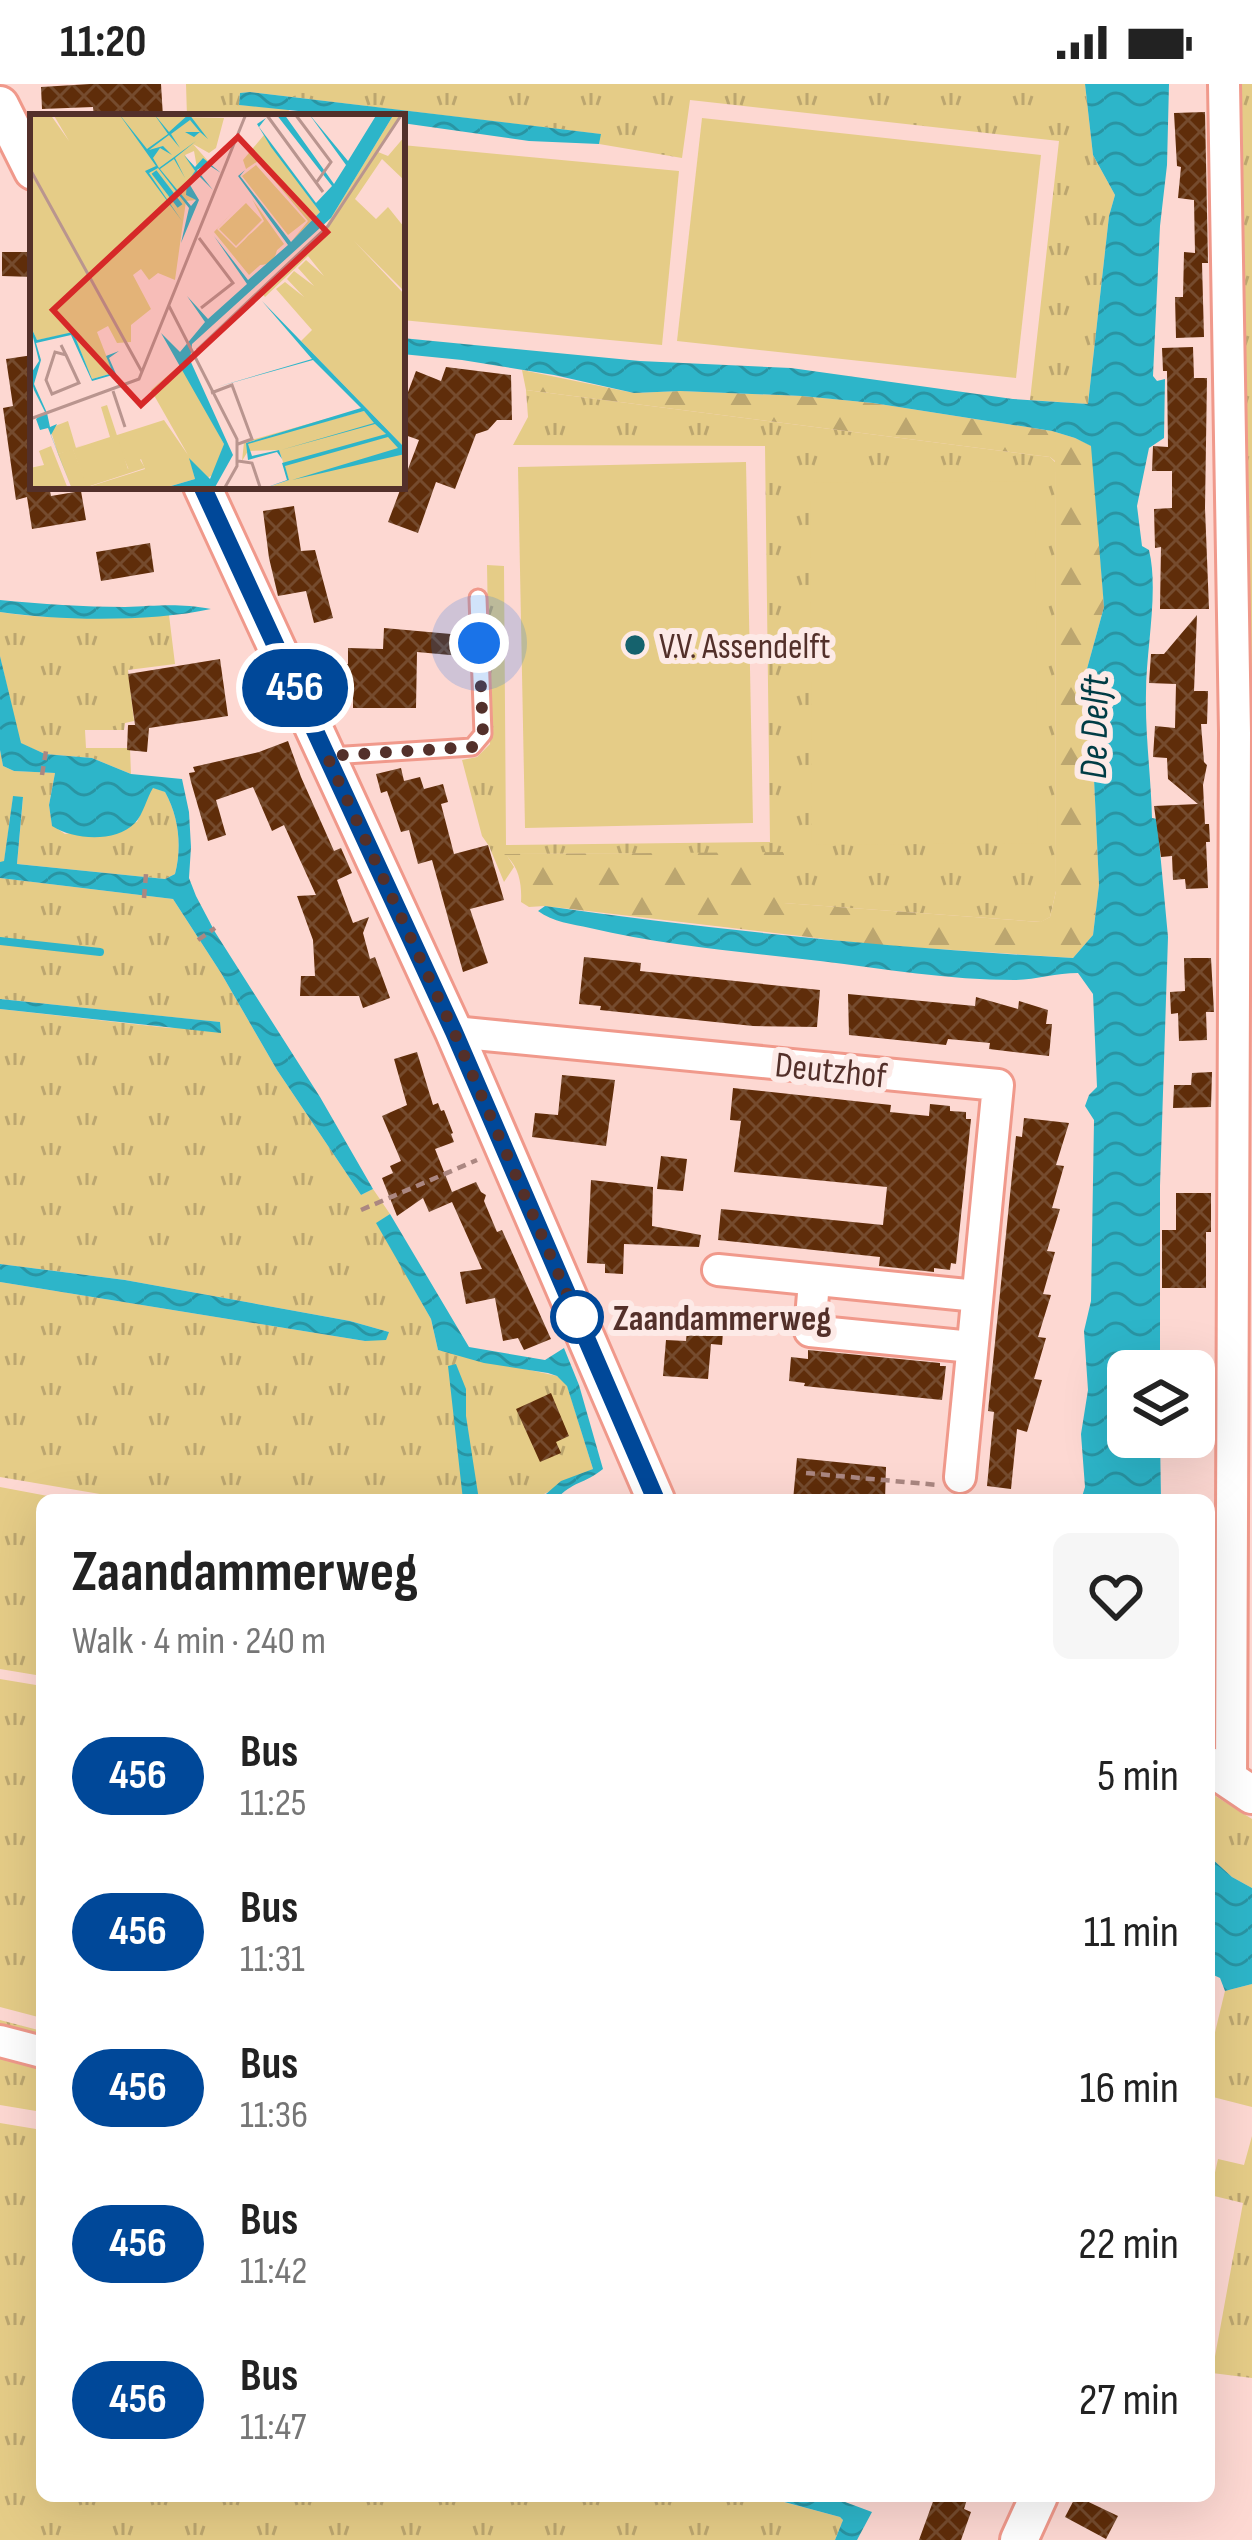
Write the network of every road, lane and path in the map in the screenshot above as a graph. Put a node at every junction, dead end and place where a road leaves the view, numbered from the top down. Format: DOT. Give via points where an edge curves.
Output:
graph roads {
  1 [pos="1224,84"];
  2 [pos="0,105"];
  3 [pos="30,165"];
  4 [pos="203,489"];
  5 [pos="478,598"];
  6 [pos="46,751"];
  7 [pos="327,756"];
  8 [pos="42,775"];
  9 [pos="146,874"];
  10 [pos="144,898"];
  11 [pos="215,928"];
  12 [pos="198,940"];
  13 [pos="454,1032"];
  14 [pos="504,1148"];
  15 [pos="361,1210"];
  16 [pos="718,1270"];
  17 [pos="814,1281"];
  18 [pos="977,1296"];
  19 [pos="972,1347"];
  20 [pos="806,1473"];
  21 [pos="960,1478"];
  22 [pos="653,1494"];
  23 [pos="1231,1780"];
  24 [pos="0,2041"];
  25 [pos="36,2050"];
  26 [pos="1037,2502"];
  27 [pos="1019,2540"];
  1 -- 23 [label="street" via="1234,733"];
  2 -- 3 [label="street"];
  4 -- 7 [label="street"];
  5 -- 7 [label="lane" via="483,734 472,747"];
  6 -- 8 [label="path"];
  7 -- 13 [label="street"];
  9 -- 10 [label="path"];
  11 -- 12 [label="path"];
  13 -- 14 [label="street"];
  13 -- 18 [label="street, Deutzhof" via="998,1085"];
  14 -- 15 [label="path"];
  14 -- 22 [label="street"];
  16 -- 17 [label="street"];
  17 -- 18 [label="street"];
  17 -- 19 [label="street" via="810,1331"];
  18 -- 19 [label="street, Deutzhof"];
  19 -- 21 [label="street, Deutzhof"];
  20 -- 21 [label="path" via="950,1486"];
  24 -- 25 [label="street"];
  26 -- 27 [label="street"];
}
